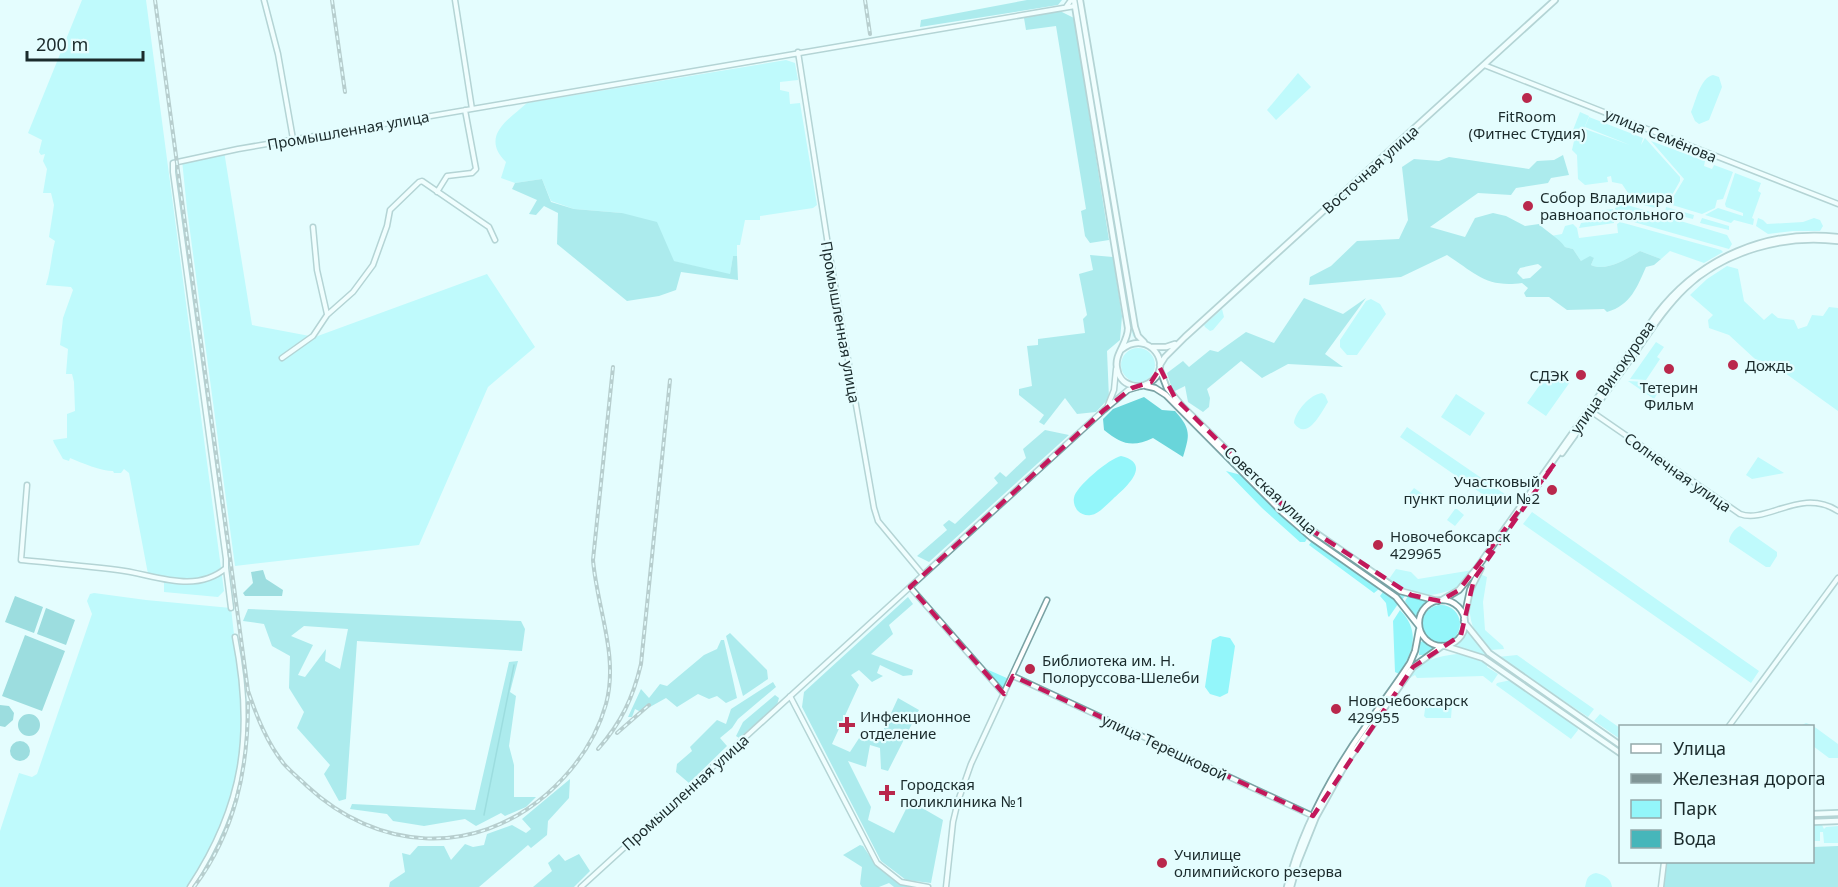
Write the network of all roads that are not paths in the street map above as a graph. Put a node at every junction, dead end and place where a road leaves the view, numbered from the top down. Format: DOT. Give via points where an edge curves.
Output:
graph roads {
  1 [pos="264,0"];
  2 [pos="455,0"];
  3 [pos="1555,0"];
  4 [pos="1076,2"];
  5 [pos="798,52"];
  6 [pos="1484,65"];
  7 [pos="1096,92"];
  8 [pos="1089,93"];
  9 [pos="472,109"];
  10 [pos="465,110"];
  11 [pos="293,139"];
  12 [pos="437,192"];
  13 [pos="1838,204"];
  14 [pos="313,227"];
  15 [pos="1838,239"];
  16 [pos="495,240"];
  17 [pos="1120,240"];
  18 [pos="1114,242"];
  19 [pos="327,315"];
  20 [pos="1185,337"];
  21 [pos="1148,345"];
  22 [pos="1121,350"];
  23 [pos="282,358"];
  24 [pos="1116,365"];
  25 [pos="1160,366"];
  26 [pos="1141,386"];
  27 [pos="1180,407"];
  28 [pos="1104,410"];
  29 [pos="1590,411"];
  30 [pos="1192,419"];
  31 [pos="1554,462"];
  32 [pos="27,485"];
  33 [pos="1838,511"];
  34 [pos="226,568"];
  35 [pos="923,575"];
  36 [pos="1838,578"];
  37 [pos="910,587"];
  38 [pos="1047,600"];
  39 [pos="1440,601"];
  40 [pos="231,608"];
  41 [pos="1464,620"];
  42 [pos="1419,628"];
  43 [pos="235,638"];
  44 [pos="1443,646"];
  45 [pos="1013,676"];
  46 [pos="1004,694"];
  47 [pos="790,696"];
  48 [pos="1730,725"];
  49 [pos="1619,744"];
  50 [pos="1619,752"];
  51 [pos="1322,801"];
  52 [pos="1838,813"];
  53 [pos="1814,814"];
  54 [pos="1315,817"];
  55 [pos="1838,821"];
  56 [pos="1814,822"];
  57 [pos="1664,863"];
  58 [pos="190,887"];
  59 [pos="580,887"];
  60 [pos="928,887"];
  61 [pos="946,887"];
  62 [pos="1289,887"];
  63 [pos="1661,887"];
  1 -- 11 [label="street"];
  2 -- 9 [label="street"];
  3 -- 6 [label="main road, Восточная улица"];
  4 -- 5 [label="street, Промышленная улица" via="1065,8"];
  4 -- 7 [label="main road"];
  4 -- 8 [label="main road"];
  5 -- 9 [label="street, Промышленная улица"];
  5 -- 35 [label="street, Промышленная улица" via="874,508 878,521"];
  6 -- 13 [label="street, улица Семёнова"];
  6 -- 20 [label="main road, Восточная улица"];
  7 -- 8 [label="main road"];
  7 -- 17 [label="main road"];
  8 -- 18 [label="main road"];
  9 -- 10 [label="street, Промышленная улица"];
  10 -- 11 [label="street, Промышленная улица"];
  10 -- 12 [label="street" via="476,169 447,176"];
  11 -- 34 [label="street, Промышленная улица" via="173,163"];
  12 -- 16 [label="street" via="489,227"];
  12 -- 19 [label="street" via="420,181 390,210 373,265 353,292"];
  14 -- 19 [label="street"];
  15 -- 29 [label="main road, улица Винокурова" via="1803,236 1758,244 1701,271 1667,300"];
  17 -- 18 [label="main road"];
  17 -- 21 [label="main road" via="1135,327"];
  18 -- 22 [label="main road" via="1128,328"];
  19 -- 23 [label="street" via="313,336"];
  20 -- 21 [label="main road, Восточная улица" via="1166,347"];
  20 -- 25 [label="main road, Восточная улица"];
  21 -- 22 [label="main road" via="1133,343"];
  21 -- 25 [label="main road" via="1158,355"];
  22 -- 24 [label="main road"];
  24 -- 26 [label="main road" via="1123,381"];
  24 -- 28 [label="street, Промышленная улица" via="1112,398"];
  25 -- 26 [label="main road" via="1154,379"];
  25 -- 27 [label="main road, Советская улица" via="1167,388"];
  26 -- 27 [label="main road, Советская улица" via="1160,391"];
  26 -- 28 [label="street, Промышленная улица" via="1128,390"];
  27 -- 30 [label="main road, Советская улица"];
  28 -- 35 [label="street, Промышленная улица"];
  29 -- 31 [label="main road, улица Винокурова"];
  29 -- 33 [label="street, Солнечная улица" via="1740,514 1750,516 1800,503 1822,504"];
  30 -- 39 [label="main road, Советская улица" via="1316,533 1400,591"];
  30 -- 42 [label="main road, Советская улица" via="1282,513 1396,597"];
  31 -- 39 [label="main road, улица Винокурова" via="1466,583"];
  31 -- 41 [label="main road, улица Винокурова" via="1480,569 1470,590"];
  32 -- 34 [label="street" via="21,560 121,570 167,581 201,579"];
  34 -- 40 [label="street"];
  35 -- 37 [label="street, Промышленная улица"];
  36 -- 48 [label="street"];
  37 -- 46 [label="street"];
  37 -- 47 [label="street, Промышленная улица"];
  38 -- 45 [label="street"];
  39 -- 41 [label="main road" via="1457,607"];
  39 -- 42 [label="main road" via="1424,608"];
  41 -- 44 [label="main road" via="1459,639"];
  41 -- 49 [label="main road" via="1490,654"];
  42 -- 44 [label="main road" via="1428,642"];
  42 -- 51 [label="main road" via="1410,663 1355,742"];
  43 -- 58 [label="street" via="244,704 240,772 230,811"];
  44 -- 50 [label="main road" via="1488,661"];
  44 -- 51 [label="main road" via="1413,667"];
  45 -- 46 [label="street"];
  45 -- 54 [label="street, улица Терешковой"];
  46 -- 61 [label="street" via="971,764 955,811"];
  47 -- 59 [label="street, Промышленная улица"];
  47 -- 60 [label="street" via="877,863 901,882"];
  51 -- 54 [label="main road"];
  52 -- 53 [label="main road"];
  54 -- 62 [label="main road" via="1295,861"];
  55 -- 56 [label="main road"];
  57 -- 63 [label="street"];
}
